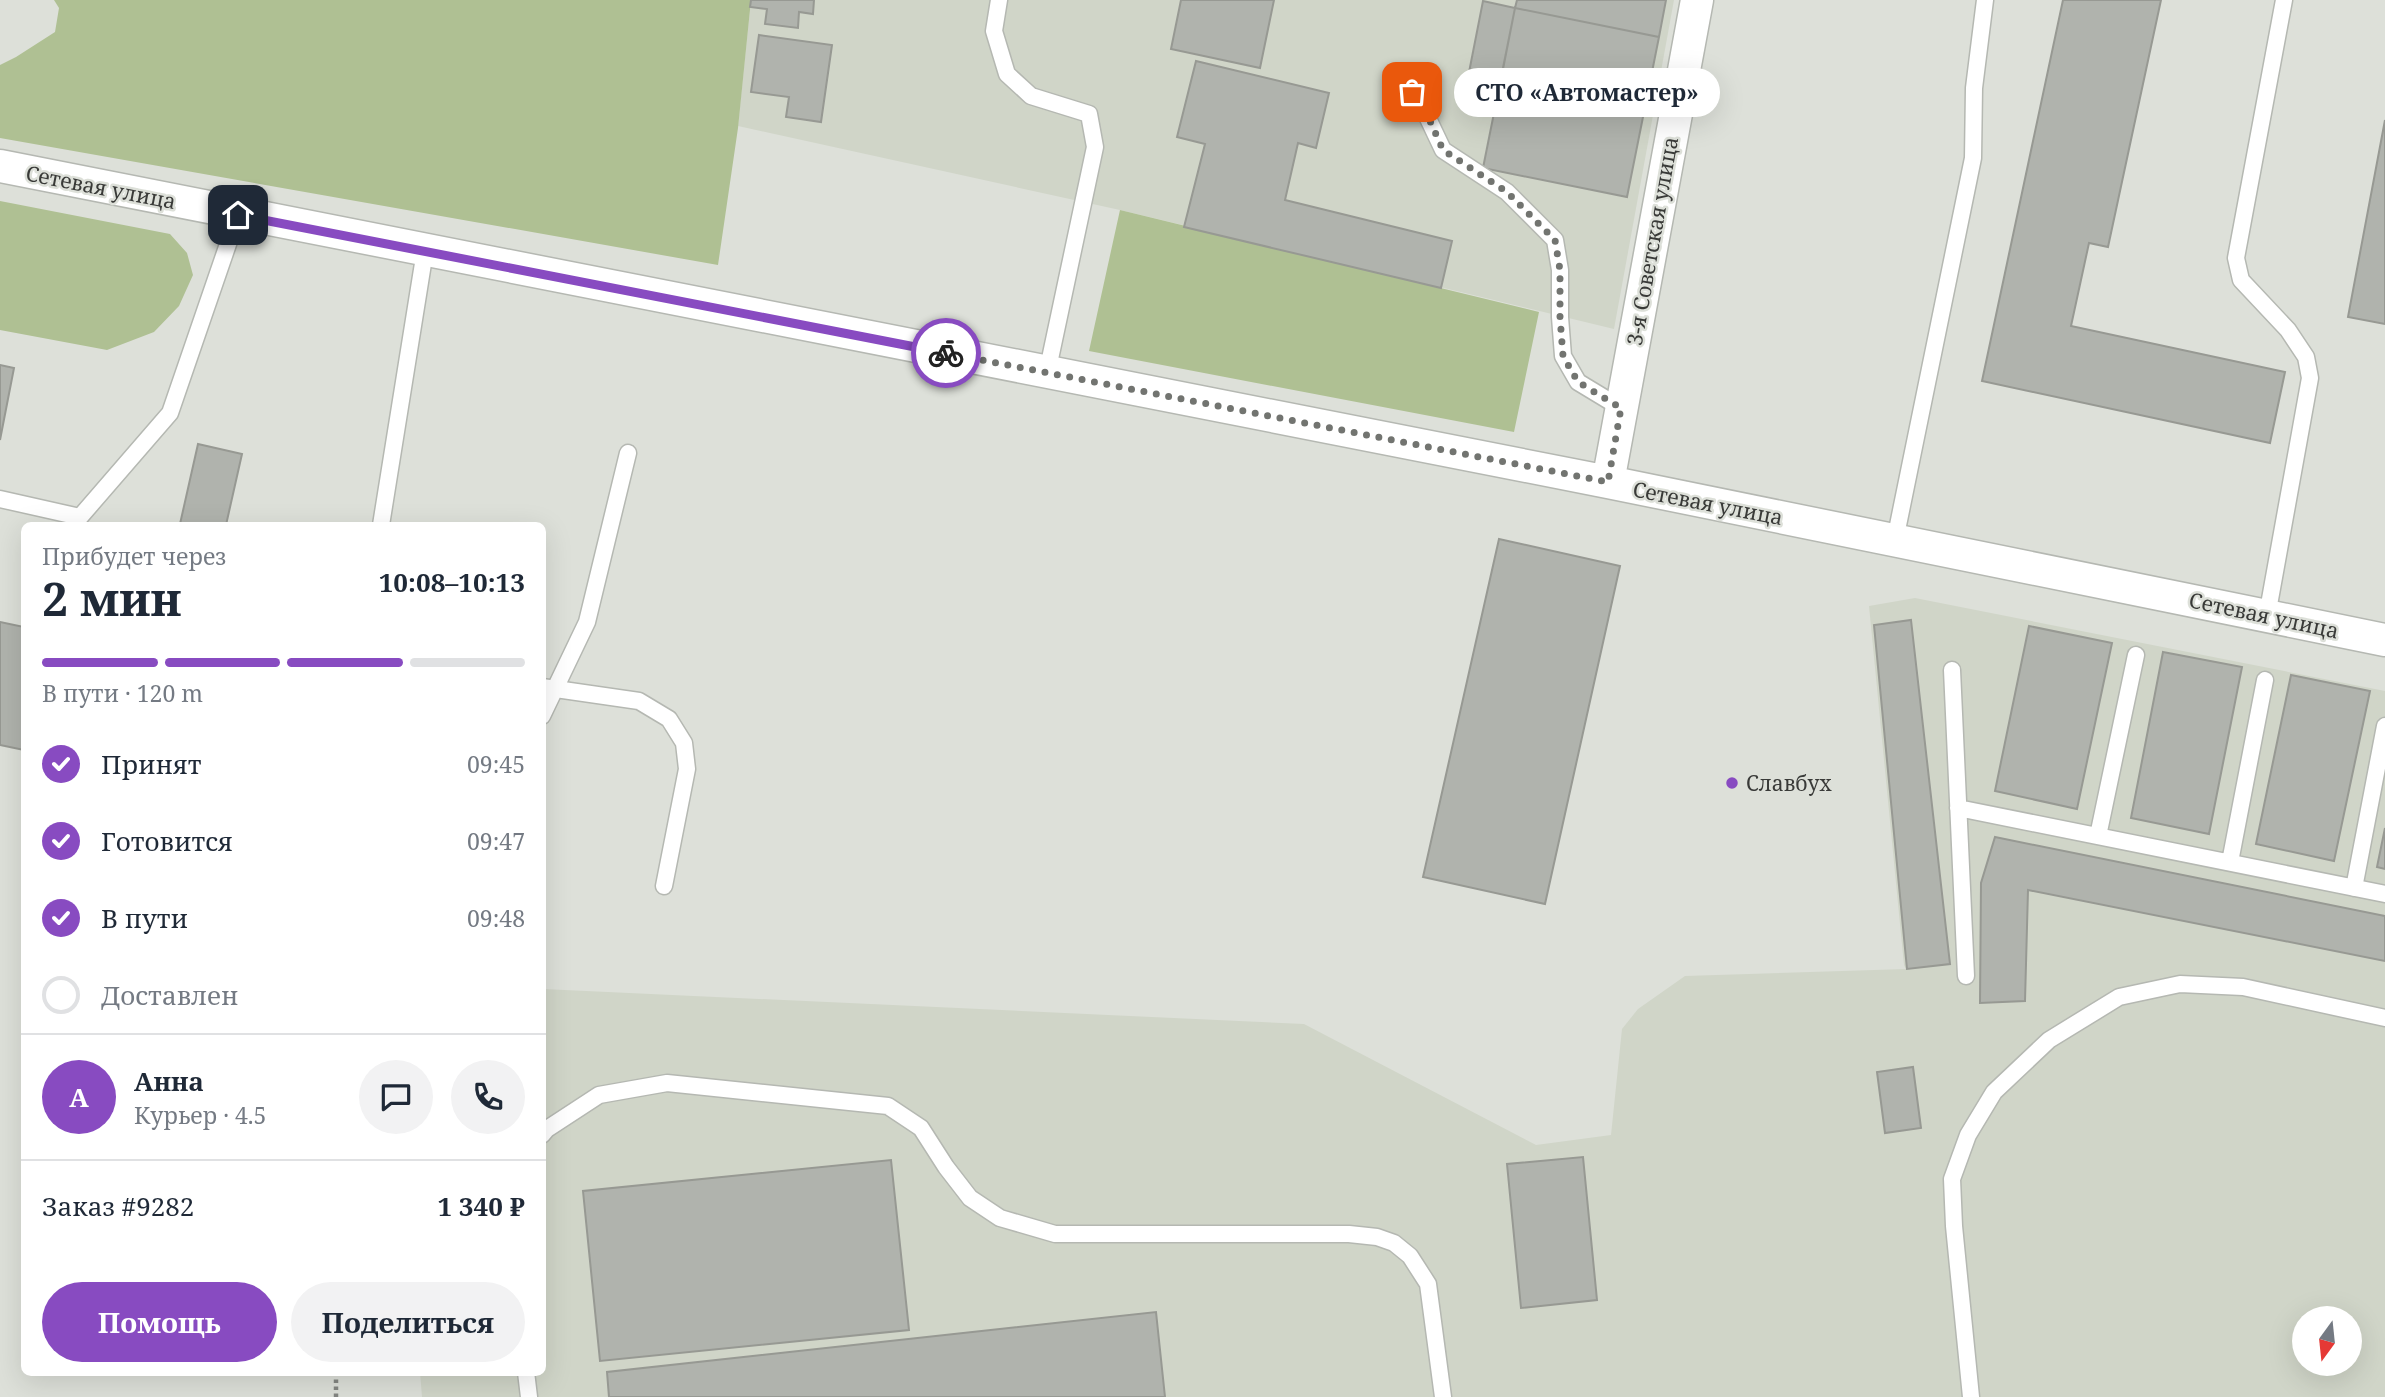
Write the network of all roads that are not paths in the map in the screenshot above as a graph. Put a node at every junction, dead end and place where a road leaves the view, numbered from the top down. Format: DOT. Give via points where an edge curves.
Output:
graph roads {
  1 [pos="999,0"];
  2 [pos="1697,0"];
  3 [pos="1985,0"];
  4 [pos="2284,0"];
  5 [pos="1398,72"];
  6 [pos="0,166"];
  7 [pos="238,215"];
  8 [pos="425,251"];
  9 [pos="1047,373"];
  10 [pos="1621,408"];
  11 [pos="628,453"];
  12 [pos="1608,482"];
  13 [pos="0,499"];
  14 [pos="382,522"];
  15 [pos="1895,540"];
  16 [pos="2267,616"];
  17 [pos="2385,640"];
  18 [pos="2136,655"];
  19 [pos="1952,670"];
  20 [pos="2265,680"];
  21 [pos="549,688"];
  22 [pos="2385,726"];
  23 [pos="1958,807"];
  24 [pos="2098,836"];
  25 [pos="2230,862"];
  26 [pos="664,886"];
  27 [pos="2354,888"];
  28 [pos="2385,894"];
  29 [pos="1966,976"];
  30 [pos="2385,1018"];
  31 [pos="546,1129"];
  32 [pos="526,1376"];
  33 [pos="529,1397"];
  34 [pos="1443,1397"];
  35 [pos="1971,1397"];
  1 -- 9 [label="lane" via="994,31 1007,74 1031,96 1089,114 1095,147"];
  2 -- 10 [label="street, 3-я Советская улица"];
  3 -- 15 [label="lane" via="1973,88 1973,158"];
  4 -- 16 [label="lane" via="2236,258 2241,280 2306,357 2310,379"];
  5 -- 10 [label="lane" via="1426,112 1443,150 1507,192 1555,240 1563,356 1578,382"];
  6 -- 7 [label="street, Сетевая улица"];
  7 -- 8 [label="street, Сетевая улица"];
  7 -- 13 [label="lane" via="170,413 80,517"];
  8 -- 9 [label="street, Сетевая улица"];
  8 -- 14 [label="lane"];
  9 -- 12 [label="street, Сетевая улица"];
  10 -- 12 [label="street, 3-я Советская улица"];
  11 -- 21 [label="lane" via="587,622"];
  12 -- 15 [label="street, Сетевая улица"];
  15 -- 16 [label="street, Сетевая улица"];
  16 -- 17 [label="street, Сетевая улица"];
  18 -- 24 [label="lane"];
  19 -- 23 [label="lane"];
  20 -- 25 [label="lane"];
  21 -- 26 [label="lane" via="639,701 669,719 684,743 687,769"];
  22 -- 27 [label="lane"];
  23 -- 24 [label="lane"];
  23 -- 29 [label="lane"];
  24 -- 25 [label="lane"];
  25 -- 27 [label="lane"];
  27 -- 28 [label="lane"];
  30 -- 35 [label="lane" via="2243,987 2180,984 2119,997 2049,1040 1994,1091 1968,1135 1952,1179"];
  31 -- 34 [label="lane" via="599,1096 667,1083 888,1106 920,1128 970,1198 1000,1218 1055,1234 1377,1237 1410,1256 1428,1284"];
  32 -- 33 [label="lane"];
}
